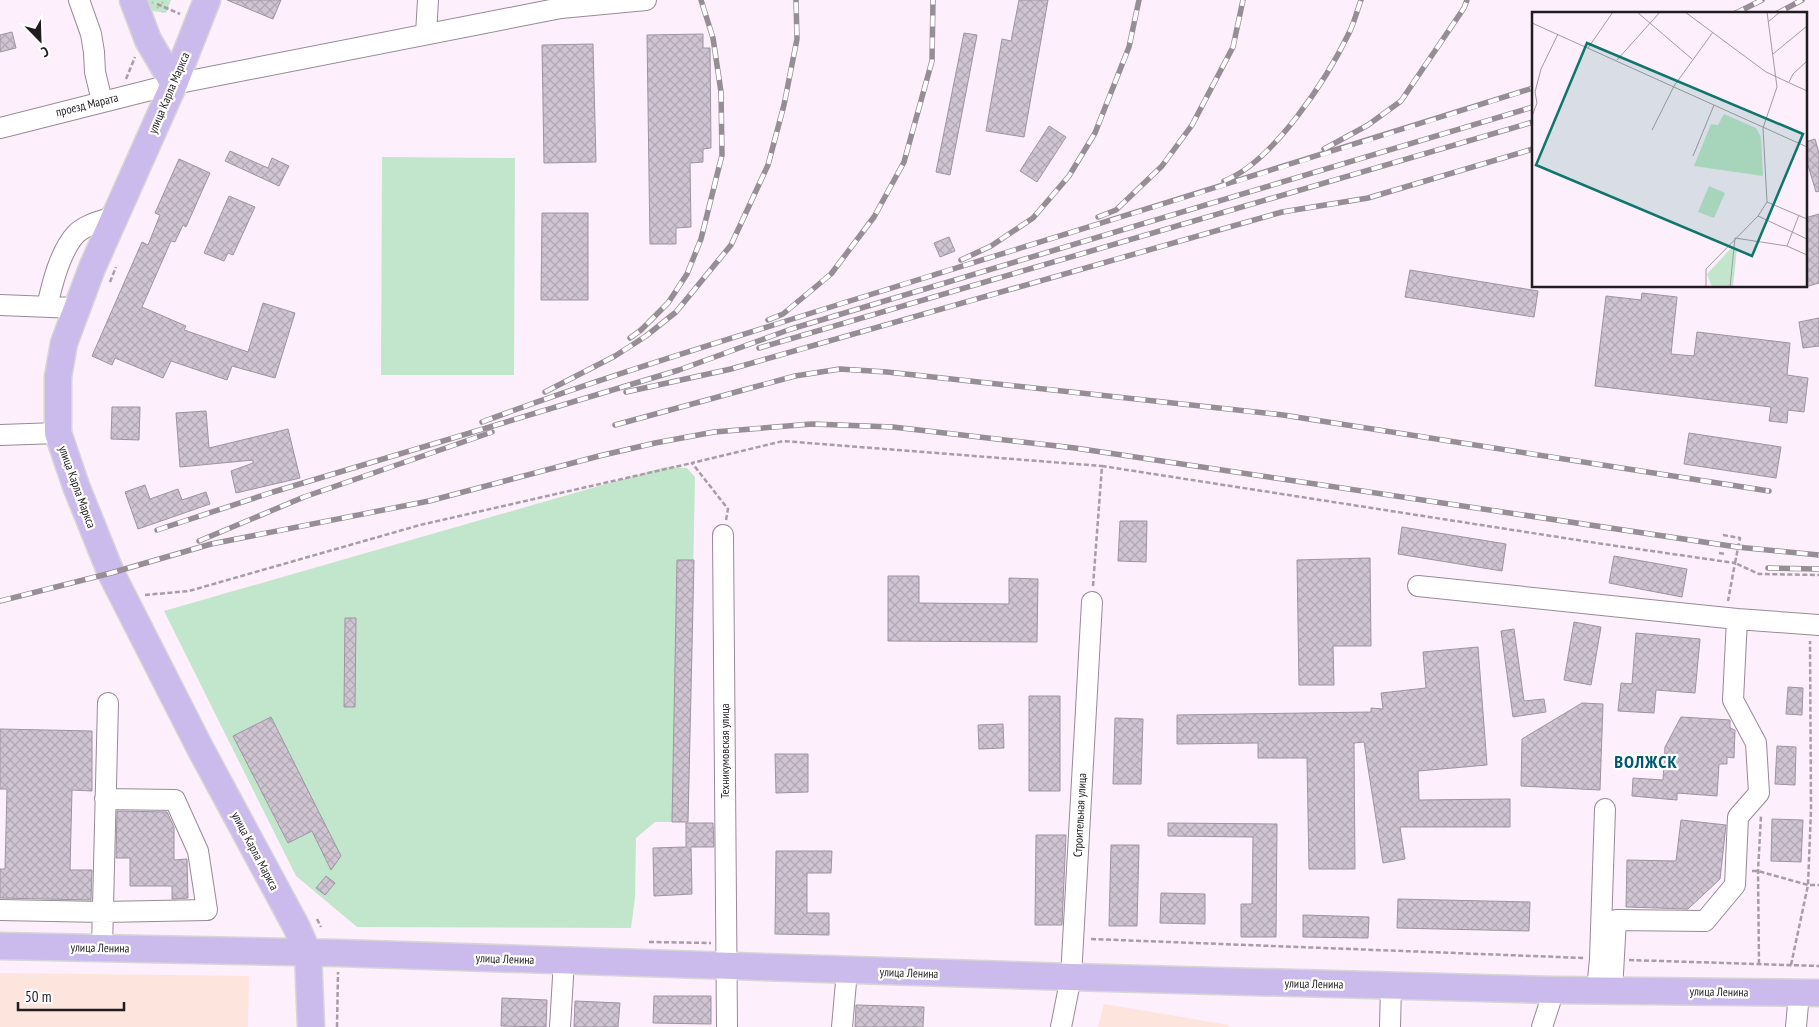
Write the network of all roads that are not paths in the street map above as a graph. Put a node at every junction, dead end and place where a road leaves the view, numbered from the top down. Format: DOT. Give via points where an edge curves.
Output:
graph roads {
  1 [pos="79,0"];
  2 [pos="133,0"];
  3 [pos="207,0"];
  4 [pos="428,0"];
  5 [pos="646,0"];
  6 [pos="426,34"];
  7 [pos="192,39"];
  8 [pos="148,40"];
  9 [pos="174,84"];
  10 [pos="102,101"];
  11 [pos="0,128"];
  12 [pos="115,216"];
  13 [pos="0,305"];
  14 [pos="47,307"];
  15 [pos="76,308"];
  16 [pos="58,433"];
  17 [pos="0,435"];
  18 [pos="723,537"];
  19 [pos="1418,586"];
  20 [pos="1092,602"];
  21 [pos="1731,618"];
  22 [pos="1815,631"];
  23 [pos="108,703"];
  24 [pos="106,799"];
  25 [pos="1605,809"];
  26 [pos="0,910"];
  27 [pos="103,912"];
  28 [pos="0,946"];
  29 [pos="102,948"];
  30 [pos="308,953"];
  31 [pos="1607,959"];
  32 [pos="564,961"];
  33 [pos="727,967"];
  34 [pos="846,971"];
  35 [pos="1071,977"];
  36 [pos="1391,986"];
  37 [pos="1554,990"];
  38 [pos="1604,991"];
  39 [pos="1809,993"];
  40 [pos="311,1027"];
  41 [pos="560,1027"];
  42 [pos="727,1027"];
  43 [pos="842,1027"];
  44 [pos="1061,1027"];
  45 [pos="1390,1027"];
  46 [pos="1542,1027"];
  47 [pos="1796,1027"];
  1 -- 10 [label="street" via="91,34"];
  2 -- 8 [label="main road"];
  3 -- 7 [label="main road, улица Карла Маркса"];
  4 -- 6 [label="street"];
  5 -- 6 [label="street, проезд Марата" via="560,8"];
  6 -- 9 [label="street, проезд Марата"];
  7 -- 8 [label="main road" via="176,47 164,47"];
  7 -- 9 [label="main road, улица Карла Маркса"];
  8 -- 9 [label="main road"];
  9 -- 10 [label="street, проезд Марата"];
  9 -- 12 [label="main road, улица Карла Маркса"];
  10 -- 11 [label="street, проезд Марата"];
  12 -- 14 [label="street" via="77,233 67,247"];
  12 -- 15 [label="main road, улица Карла Маркса"];
  13 -- 14 [label="street"];
  14 -- 15 [label="street"];
  15 -- 16 [label="main road, улица Карла Маркса" via="64,343 58,377"];
  16 -- 17 [label="street"];
  16 -- 30 [label="main road, улица Карла Маркса" via="94,533 123,596"];
  18 -- 33 [label="street, Техникумовская улица"];
  19 -- 21 [label="street"];
  20 -- 35 [label="street, Строительная улица"];
  21 -- 22 [label="street"];
  21 -- 31 [label="street" via="1734,700 1756,743 1759,793 1738,817 1735,885 1705,921 1616,920"];
  23 -- 24 [label="street"];
  24 -- 27 [label="street"];
  24 -- 27 [label="street" via="175,800 198,851 207,910"];
  25 -- 31 [label="street"];
  26 -- 27 [label="street"];
  27 -- 29 [label="street"];
  28 -- 29 [label="main road, улица Ленина"];
  29 -- 30 [label="main road, улица Ленина"];
  30 -- 32 [label="main road, улица Ленина"];
  30 -- 40 [label="main road"];
  31 -- 38 [label="street"];
  32 -- 33 [label="main road, улица Ленина"];
  32 -- 41 [label="street"];
  33 -- 34 [label="main road, улица Ленина"];
  33 -- 42 [label="street, Техникумовская улица"];
  34 -- 35 [label="main road, улица Ленина"];
  34 -- 43 [label="street"];
  35 -- 36 [label="main road, улица Ленина"];
  35 -- 44 [label="street, Строительная улица"];
  36 -- 37 [label="main road, улица Ленина"];
  36 -- 45 [label="street"];
  37 -- 38 [label="main road, улица Ленина"];
  37 -- 46 [label="street"];
  38 -- 39 [label="main road, улица Ленина"];
  39 -- 47 [label="street"];
}
